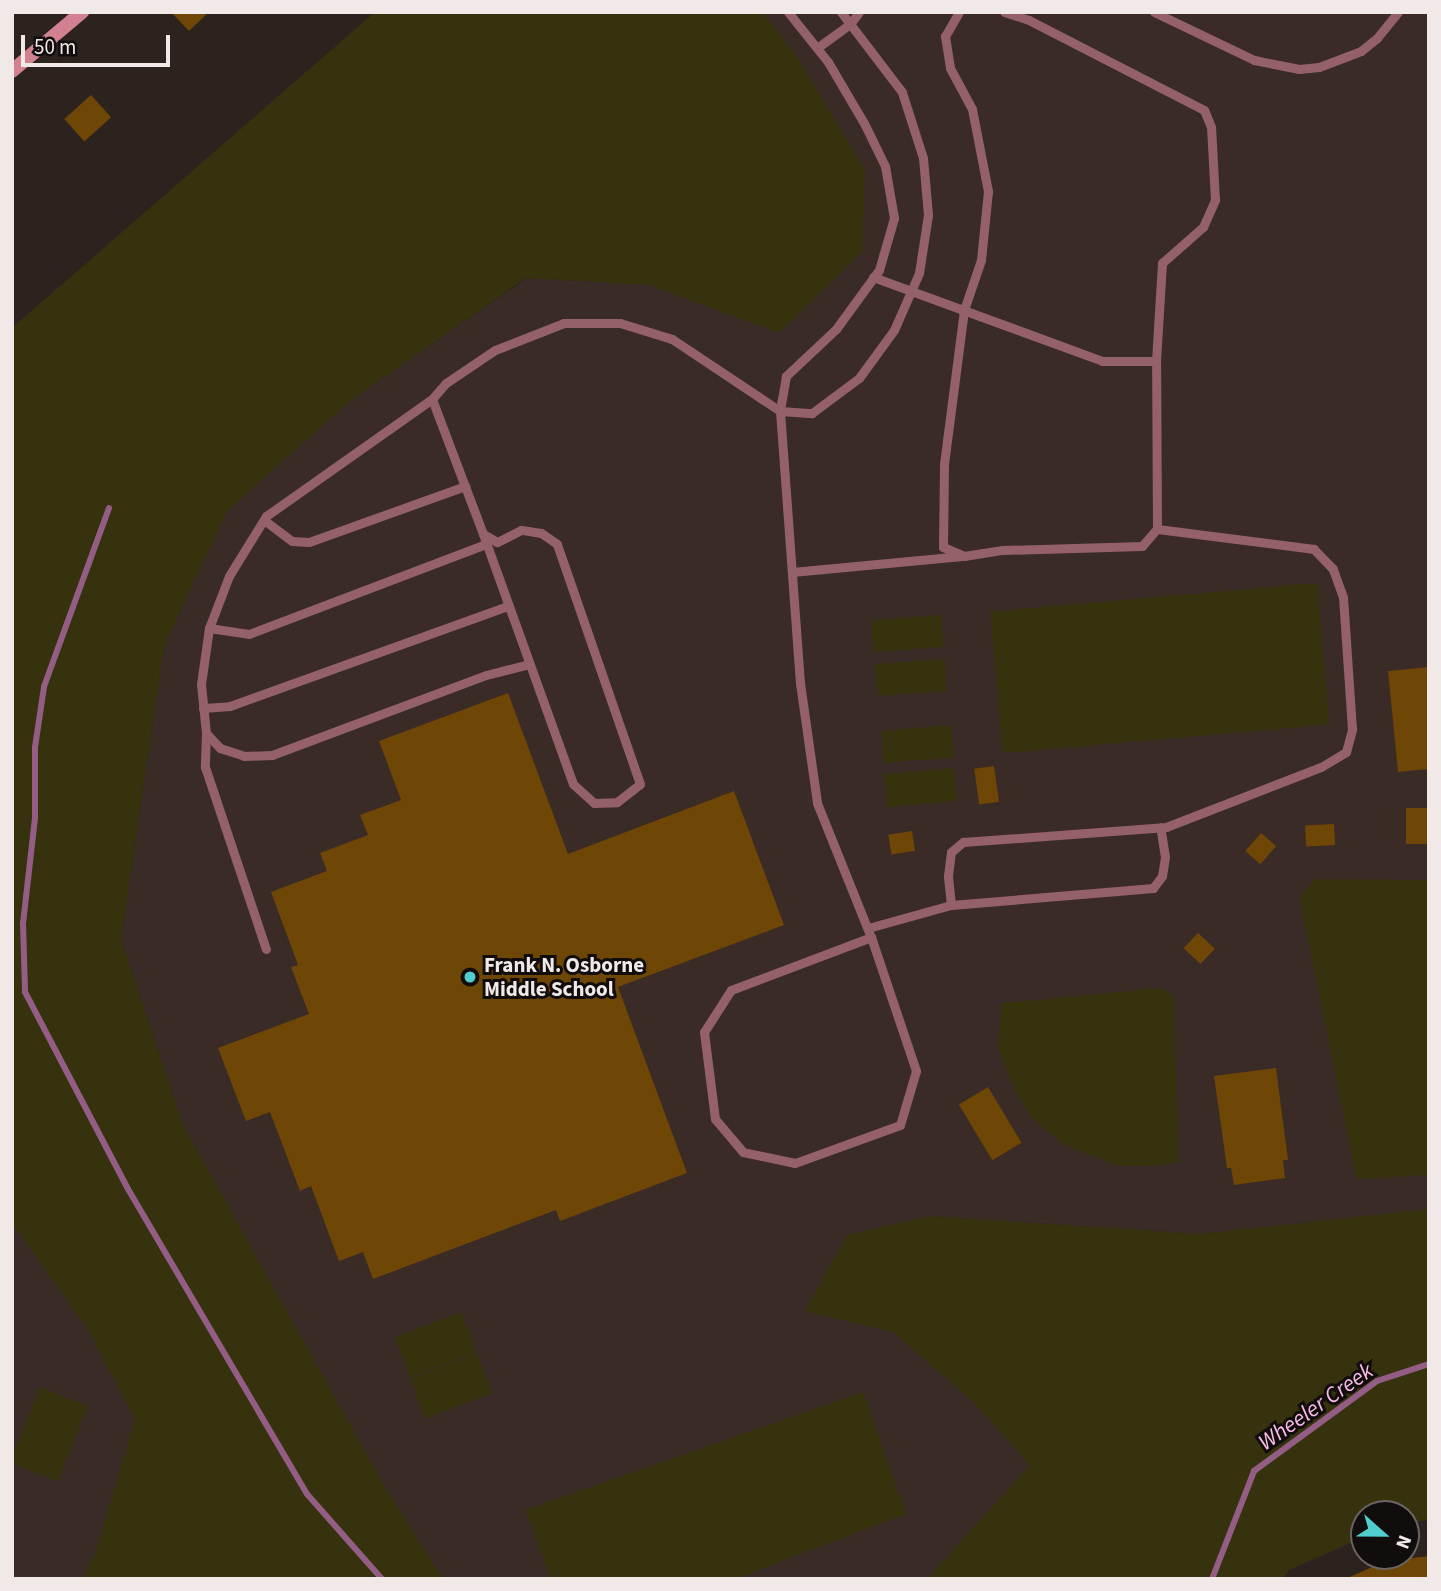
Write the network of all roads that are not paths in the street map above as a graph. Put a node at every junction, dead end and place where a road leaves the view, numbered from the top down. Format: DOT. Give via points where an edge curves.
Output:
graph roads {
  1 [pos="82,12"];
  2 [pos="788,12"];
  3 [pos="841,12"];
  4 [pos="859,12"];
  5 [pos="959,12"];
  6 [pos="1004,12"];
  7 [pos="1154,12"];
  8 [pos="1398,12"];
  9 [pos="850,23"];
  10 [pos="817,48"];
  11 [pos="12,71"];
  12 [pos="873,277"];
  13 [pos="911,291"];
  14 [pos="964,310"];
  15 [pos="1156,361"];
  16 [pos="432,399"];
  17 [pos="780,411"];
  18 [pos="465,486"];
  19 [pos="264,520"];
  20 [pos="1157,529"];
  21 [pos="484,539"];
  22 [pos="964,556"];
  23 [pos="792,572"];
  24 [pos="508,606"];
  25 [pos="209,628"];
  26 [pos="529,664"];
  27 [pos="203,708"];
  28 [pos="205,733"];
  29 [pos="1160,827"];
  30 [pos="951,905"];
  31 [pos="869,933"];
  32 [pos="266,949"];
  1 -- 11 [label="main road"];
  2 -- 10 [label="lane"];
  3 -- 9 [label="lane"];
  4 -- 9 [label="lane"];
  5 -- 14 [label="lane" via="945,36 950,68 972,109 988,191 981,260"];
  6 -- 15 [label="lane" via="1029,20 1204,110 1211,128 1215,200 1203,227 1162,263"];
  7 -- 8 [label="lane" via="1254,60 1299,69 1361,51"];
  9 -- 10 [label="lane"];
  9 -- 13 [label="lane" via="902,92 923,158 928,215 919,273"];
  10 -- 12 [label="lane" via="885,166 894,218"];
  12 -- 13 [label="lane"];
  12 -- 17 [label="lane" via="836,329 786,376"];
  13 -- 14 [label="lane"];
  13 -- 17 [label="lane" via="894,330 859,378 812,413"];
  14 -- 15 [label="lane" via="1102,361"];
  14 -- 22 [label="lane" via="944,465 943,547"];
  15 -- 20 [label="lane"];
  16 -- 17 [label="lane" via="446,383 495,350 564,323 620,323 672,339"];
  16 -- 18 [label="lane"];
  16 -- 19 [label="lane"];
  17 -- 23 [label="lane"];
  18 -- 19 [label="lane" via="309,542 292,541"];
  18 -- 21 [label="lane"];
  19 -- 25 [label="lane" via="229,576"];
  20 -- 22 [label="lane" via="1143,546 1003,550"];
  20 -- 29 [label="lane" via="1314,549 1333,569 1343,597 1352,729 1346,752 1321,767"];
  21 -- 24 [label="lane"];
  21 -- 25 [label="lane" via="249,634"];
  21 -- 26 [label="lane" via="497,542 521,530 541,533 557,544 640,784 617,802 594,803 573,784"];
  22 -- 23 [label="lane"];
  23 -- 31 [label="lane" via="800,683 817,803"];
  24 -- 26 [label="lane"];
  24 -- 27 [label="lane" via="230,706"];
  25 -- 27 [label="lane" via="201,684"];
  26 -- 28 [label="lane" via="486,675 272,755 244,756 220,748"];
  27 -- 28 [label="lane"];
  28 -- 32 [label="lane" via="205,767"];
  29 -- 30 [label="lane" via="963,842 951,852"];
  29 -- 30 [label="lane" via="1163,876 1153,888"];
  30 -- 31 [label="lane"];
  31 -- 31 [label="lane" via="731,990 704,1032 715,1119 743,1152 795,1163 900,1125 916,1071"];
}
